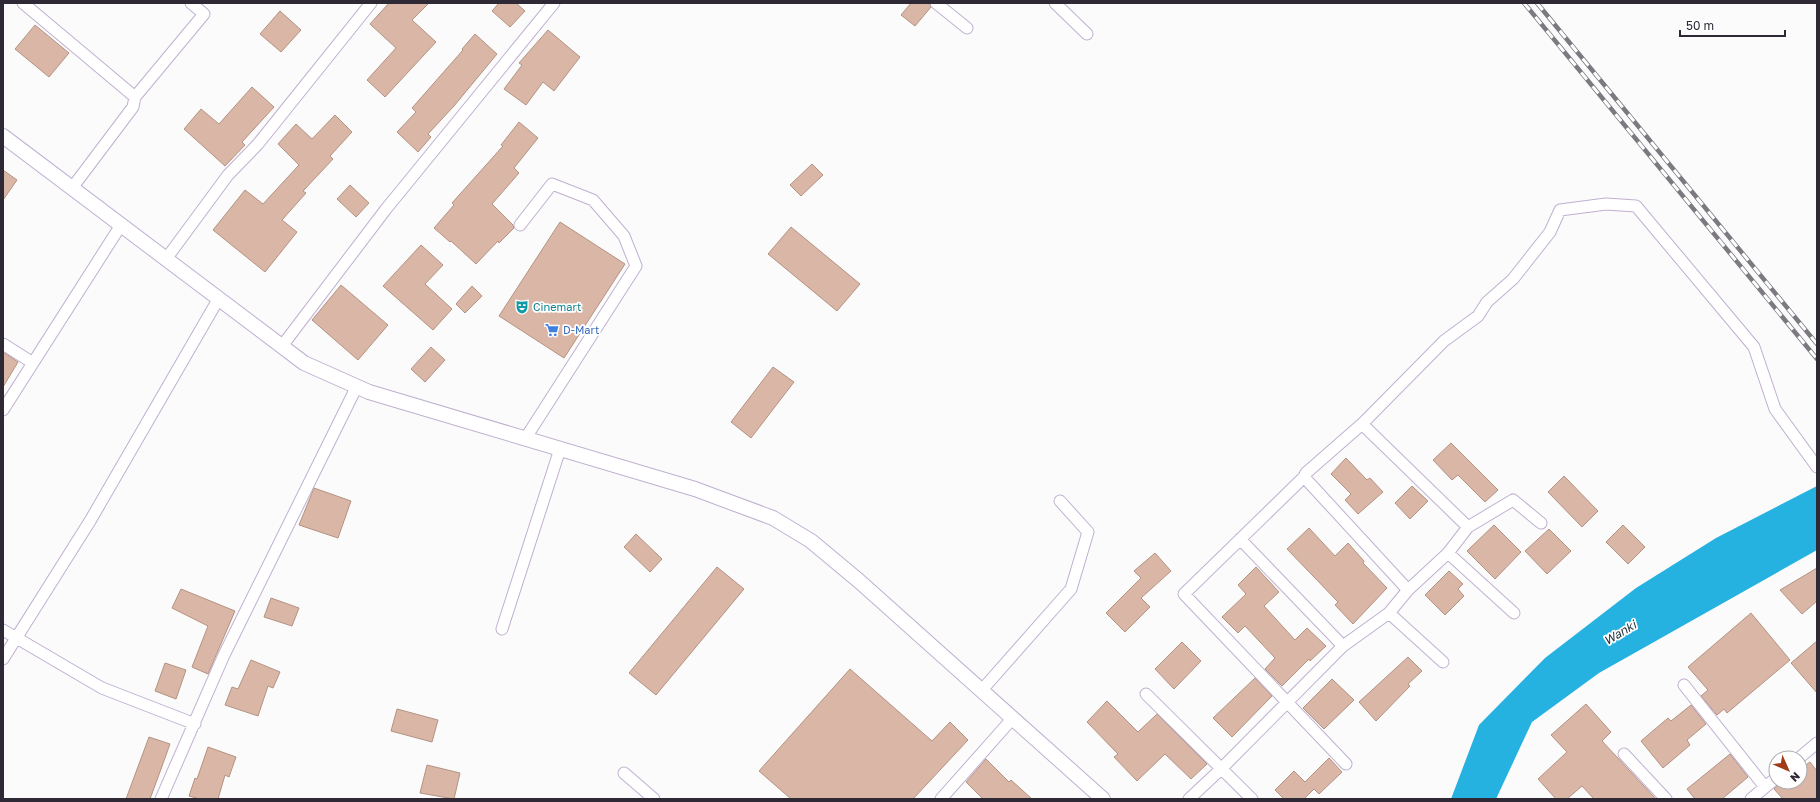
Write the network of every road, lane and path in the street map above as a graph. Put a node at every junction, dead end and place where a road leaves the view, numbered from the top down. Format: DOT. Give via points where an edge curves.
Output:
graph roads {
  1 [pos="23,3"];
  2 [pos="190,3"];
  3 [pos="371,3"];
  4 [pos="554,3"];
  5 [pos="936,3"];
  6 [pos="1055,3"];
  7 [pos="968,28"];
  8 [pos="1087,34"];
  9 [pos="135,97"];
  10 [pos="3,136"];
  11 [pos="72,188"];
  12 [pos="520,225"];
  13 [pos="122,226"];
  14 [pos="166,259"];
  15 [pos="219,298"];
  16 [pos="3,344"];
  17 [pos="282,346"];
  18 [pos="33,363"];
  19 [pos="357,386"];
  20 [pos="3,410"];
  21 [pos="1362,424"];
  22 [pos="525,439"];
  23 [pos="560,449"];
  24 [pos="1817,467"];
  25 [pos="1304,477"];
  26 [pos="1060,500"];
  27 [pos="1541,523"];
  28 [pos="1468,527"];
  29 [pos="1240,539"];
  30 [pos="1448,553"];
  31 [pos="1408,590"];
  32 [pos="1389,613"];
  33 [pos="1514,613"];
  34 [pos="502,629"];
  35 [pos="3,630"];
  36 [pos="15,638"];
  37 [pos="1343,646"];
  38 [pos="3,659"];
  39 [pos="1443,662"];
  40 [pos="1684,685"];
  41 [pos="982,691"];
  42 [pos="1146,694"];
  43 [pos="1287,704"];
  44 [pos="1012,719"];
  45 [pos="195,724"];
  46 [pos="1817,743"];
  47 [pos="1808,750"];
  48 [pos="1624,754"];
  49 [pos="1346,764"];
  50 [pos="1221,769"];
  51 [pos="624,773"];
  52 [pos="1768,785"];
  53 [pos="1765,787"];
  54 [pos="162,799"];
  55 [pos="654,799"];
  56 [pos="941,799"];
  57 [pos="1103,799"];
  58 [pos="1190,799"];
  59 [pos="1252,799"];
  60 [pos="1666,799"];
  61 [pos="1751,799"];
  1 -- 9 [label="street"];
  2 -- 9 [label="street" via="204,14"];
  3 -- 14 [label="street" via="258,144 228,175"];
  4 -- 17 [label="street" via="386,208"];
  5 -- 7 [label="street"];
  6 -- 8 [label="street"];
  9 -- 11 [label="street" via="133,106"];
  10 -- 11 [label="street"];
  11 -- 13 [label="street"];
  12 -- 22 [label="street" via="552,184 593,200 624,236 636,266"];
  13 -- 14 [label="street"];
  13 -- 18 [label="street"];
  14 -- 15 [label="street"];
  15 -- 17 [label="street"];
  15 -- 36 [label="street" via="90,521"];
  16 -- 18 [label="street"];
  17 -- 19 [label="street" via="304,363"];
  18 -- 20 [label="street"];
  19 -- 22 [label="street" via="369,392"];
  19 -- 45 [label="street" via="224,655"];
  21 -- 24 [label="street" via="1444,341 1478,316 1487,302 1513,279 1550,232 1560,210 1606,204 1636,206 1754,347 1775,409"];
  21 -- 25 [label="street"];
  21 -- 28 [label="street"];
  22 -- 23 [label="street"];
  23 -- 34 [label="street"];
  23 -- 41 [label="street" via="695,489 773,518 811,541"];
  25 -- 29 [label="street"];
  25 -- 31 [label="street"];
  26 -- 41 [label="street" via="1088,532 1071,589"];
  27 -- 28 [label="street" via="1513,500"];
  28 -- 30 [label="street"];
  29 -- 37 [label="street"];
  29 -- 43 [label="street" via="1184,594"];
  30 -- 31 [label="street"];
  30 -- 33 [label="street"];
  31 -- 32 [label="street"];
  32 -- 37 [label="street"];
  32 -- 39 [label="street"];
  35 -- 36 [label="street"];
  36 -- 38 [label="street"];
  36 -- 45 [label="street" via="102,688"];
  37 -- 43 [label="street"];
  40 -- 53 [label="street"];
  41 -- 44 [label="street"];
  42 -- 50 [label="street"];
  43 -- 49 [label="street"];
  43 -- 50 [label="street"];
  44 -- 56 [label="street"];
  44 -- 57 [label="street"];
  45 -- 54 [label="street"];
  46 -- 47 [label="street"];
  48 -- 60 [label="street"];
  50 -- 58 [label="street"];
  50 -- 59 [label="street"];
  51 -- 55 [label="street"];
  52 -- 53 [label="street"];
  53 -- 61 [label="street"];
}
